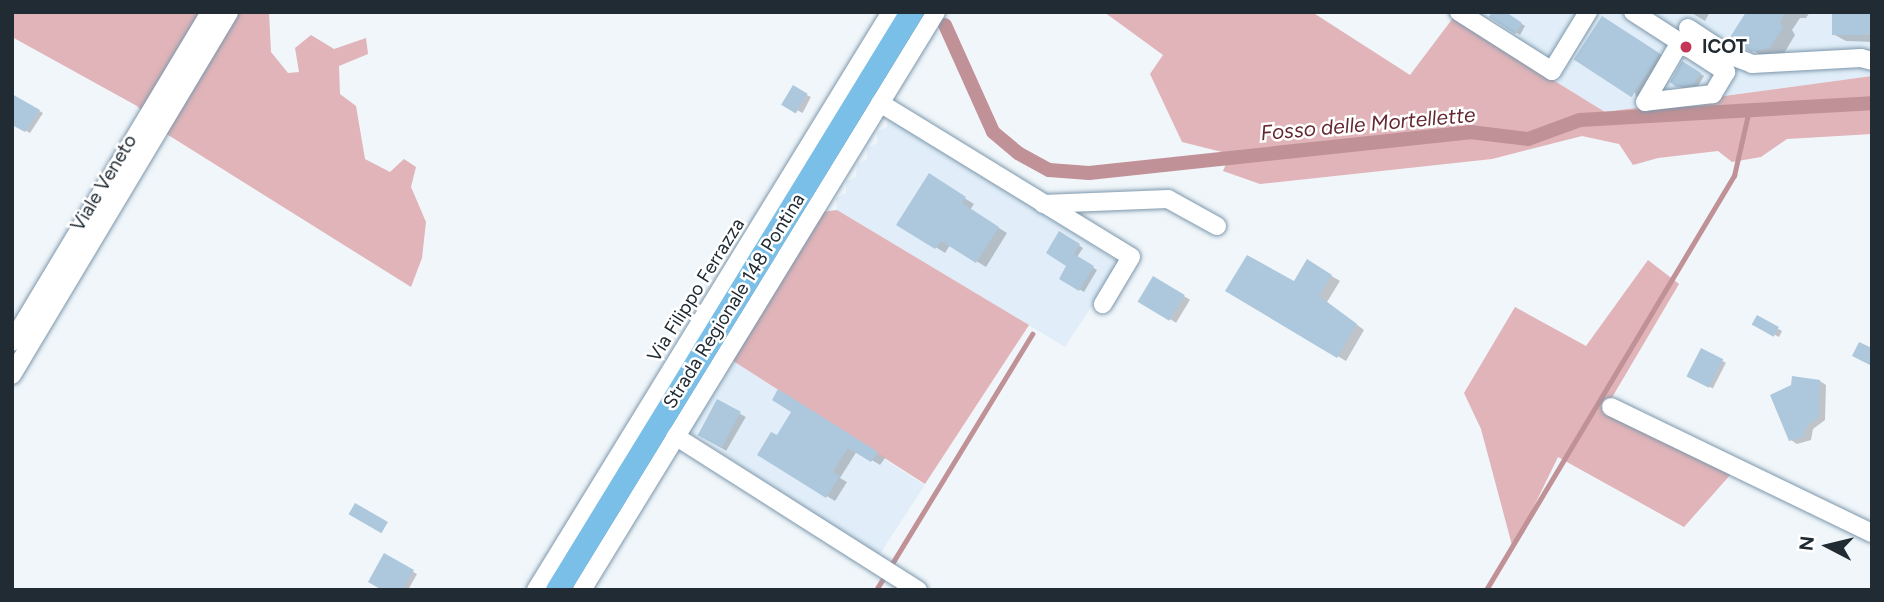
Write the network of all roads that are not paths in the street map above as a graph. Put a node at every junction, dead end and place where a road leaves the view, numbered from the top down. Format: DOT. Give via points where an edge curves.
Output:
graph roads {
  1 [pos="211,12"];
  2 [pos="229,12"];
  3 [pos="891,12"];
  4 [pos="911,12"];
  5 [pos="936,12"];
  6 [pos="1459,12"];
  7 [pos="1633,12"];
  8 [pos="1583,14"];
  9 [pos="1872,61"];
  10 [pos="880,103"];
  11 [pos="1043,204"];
  12 [pos="1217,226"];
  13 [pos="1103,304"];
  14 [pos="12,342"];
  15 [pos="12,375"];
  16 [pos="1611,407"];
  17 [pos="675,436"];
  18 [pos="1872,533"];
  19 [pos="536,590"];
  20 [pos="556,590"];
  21 [pos="582,590"];
  22 [pos="918,590"];
  1 -- 14 [label="street, Viale Veneto"];
  2 -- 15 [label="street, Viale Veneto"];
  3 -- 19 [label="street, Via Filippo Ferrazza"];
  4 -- 20 [label="main road, Strada Regionale 148 Pontina"];
  5 -- 10 [label="street"];
  6 -- 8 [label="street" via="1552,71"];
  7 -- 9 [label="street" via="1752,64"];
  10 -- 11 [label="street"];
  10 -- 17 [label="street"];
  11 -- 12 [label="street" via="1168,199"];
  11 -- 13 [label="street" via="1131,257"];
  16 -- 18 [label="street"];
  17 -- 21 [label="street"];
  17 -- 22 [label="street"];
}
